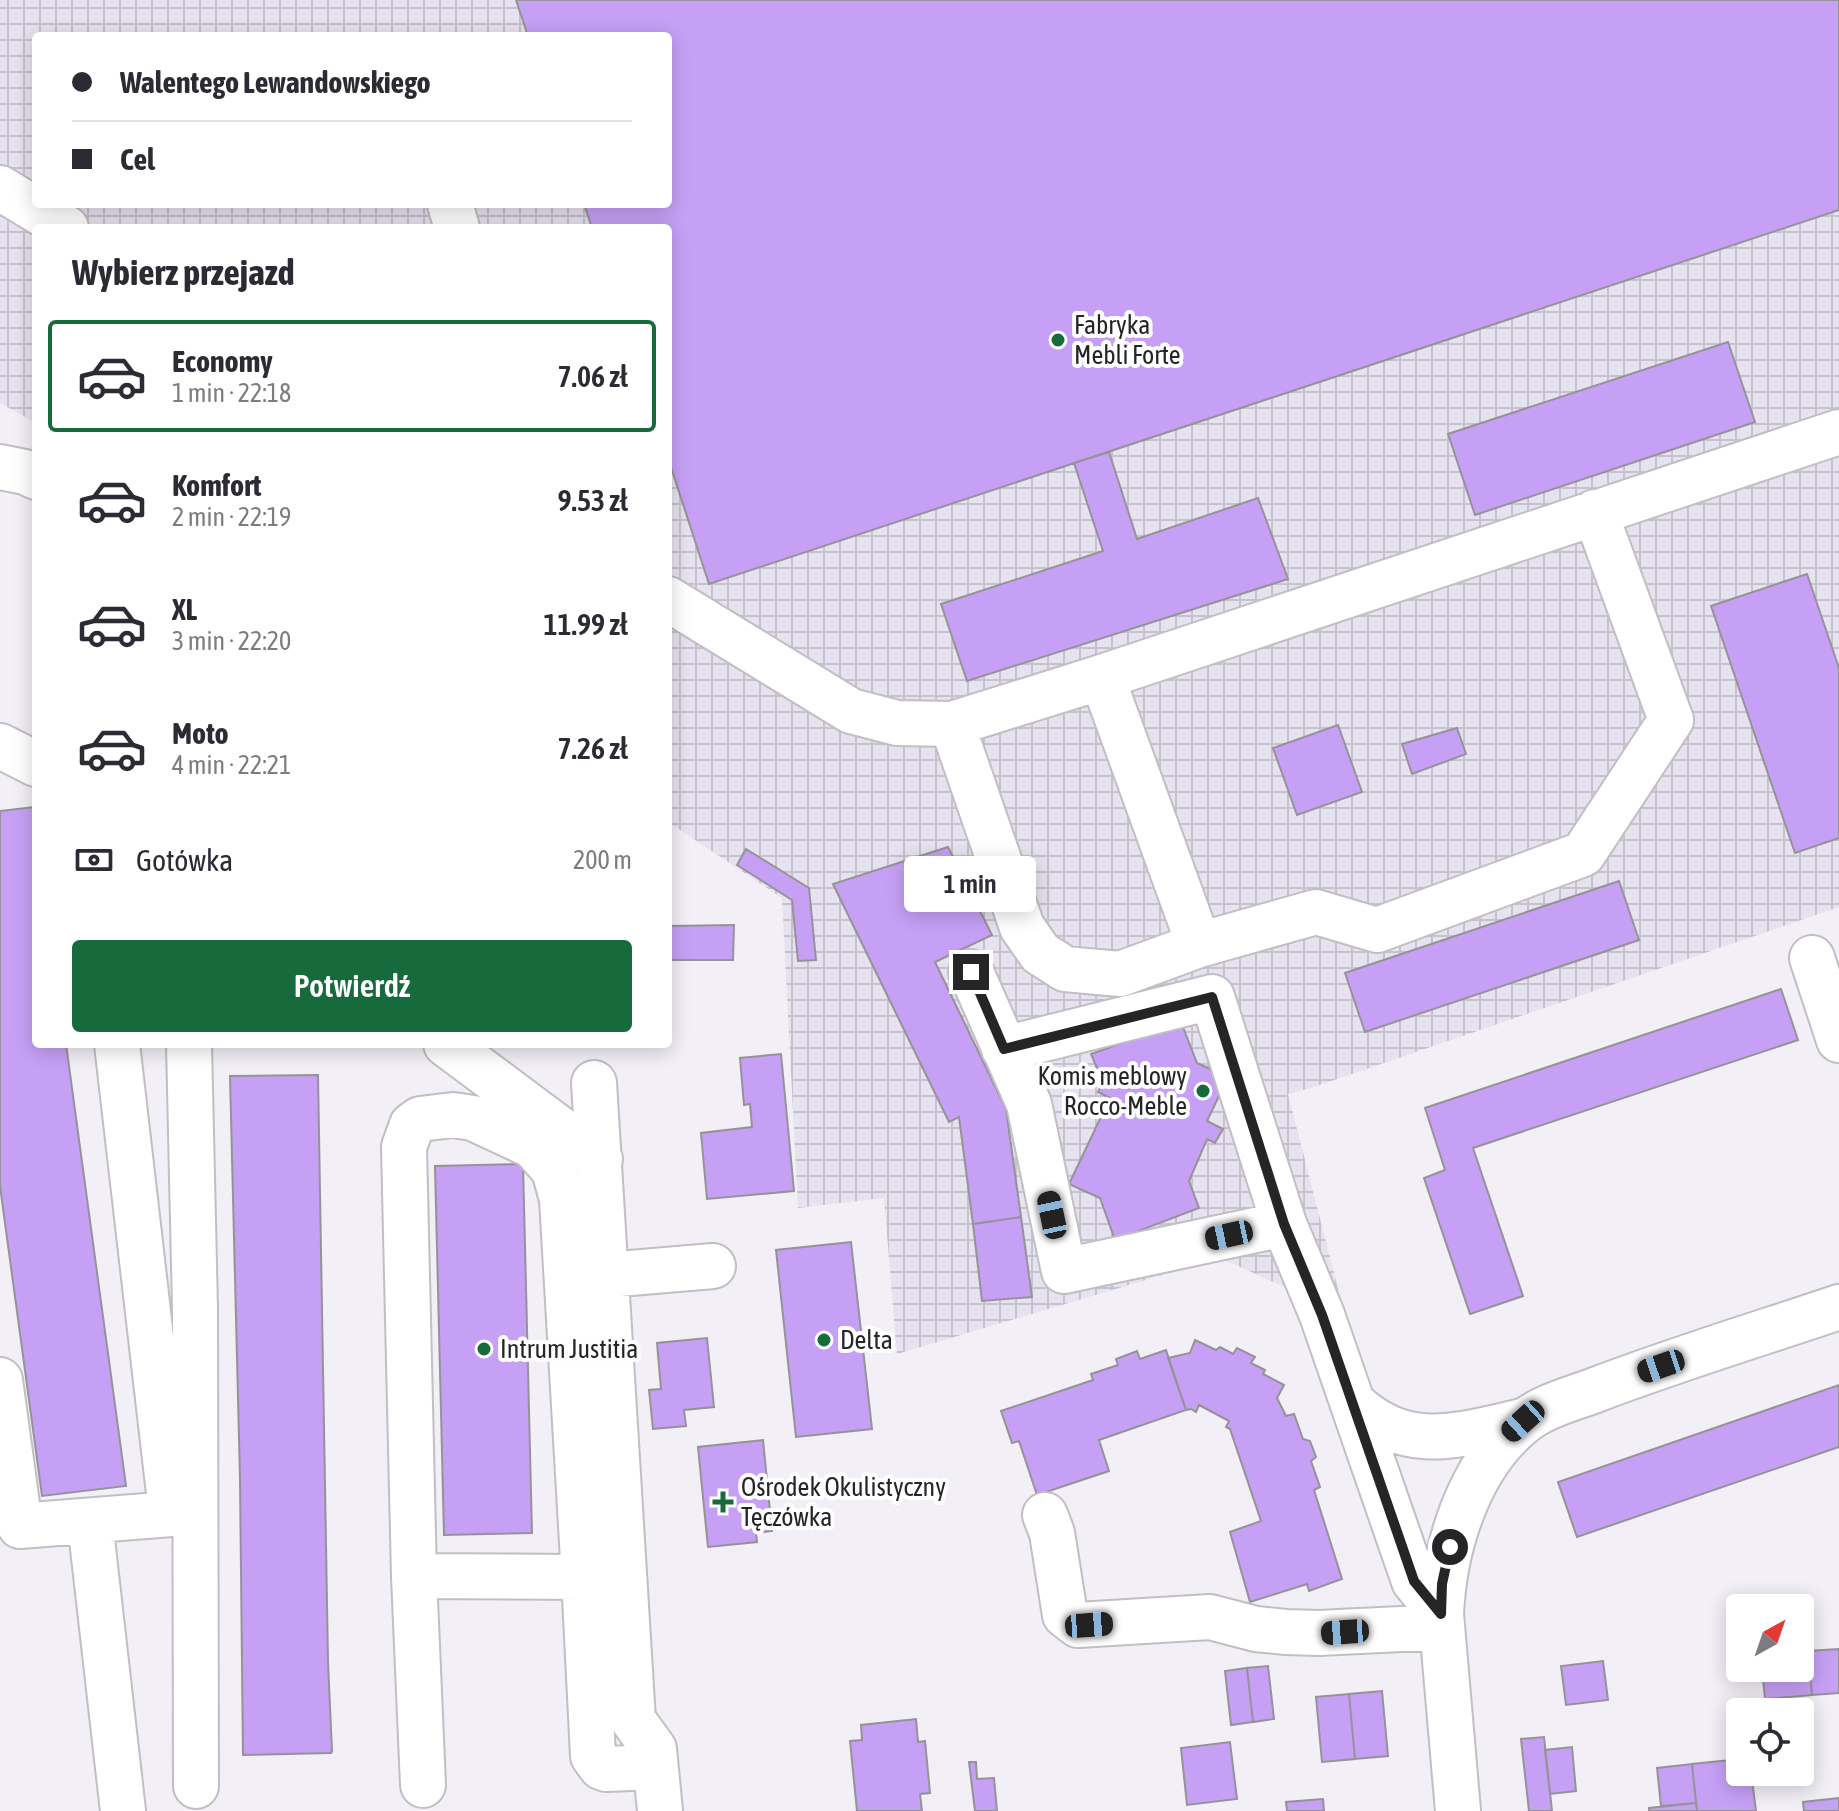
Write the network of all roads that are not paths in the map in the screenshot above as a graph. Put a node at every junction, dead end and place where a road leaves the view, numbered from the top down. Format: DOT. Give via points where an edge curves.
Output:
graph roads {
  1 [pos="0,188"];
  2 [pos="32,207"];
  3 [pos="33,208"];
  4 [pos="59,224"];
  5 [pos="1839,432"];
  6 [pos="0,467"];
  7 [pos="32,475"];
  8 [pos="1595,512"];
  9 [pos="672,601"];
  10 [pos="1102,677"];
  11 [pos="952,724"];
  12 [pos="0,746"];
  13 [pos="32,762"];
  14 [pos="1199,945"];
  15 [pos="1812,958"];
  16 [pos="971,972"];
  17 [pos="1839,1040"];
  18 [pos="117,1048"];
  19 [pos="189,1048"];
  20 [pos="451,1048"];
  21 [pos="1004,1049"];
  22 [pos="594,1083"];
  23 [pos="600,1159"];
  24 [pos="135,1202"];
  25 [pos="192,1202"];
  26 [pos="1284,1224"];
  27 [pos="713,1266"];
  28 [pos="607,1275"];
  29 [pos="1839,1307"];
  30 [pos="0,1380"];
  31 [pos="1354,1404"];
  32 [pos="1523,1421"];
  33 [pos="182,1512"];
  34 [pos="1045,1515"];
  35 [pos="90,1522"];
  36 [pos="10,1527"];
  37 [pos="414,1576"];
  38 [pos="584,1577"];
  39 [pos="1442,1621"];
  40 [pos="655,1758"];
  41 [pos="423,1785"];
  42 [pos="196,1786"];
  43 [pos="123,1811"];
  44 [pos="660,1811"];
  45 [pos="1458,1811"];
  1 -- 2 [label="street"];
  3 -- 4 [label="street"];
  5 -- 8 [label="street"];
  6 -- 7 [label="street"];
  8 -- 10 [label="street"];
  8 -- 14 [label="street" via="1671,720 1583,854 1377,930 1316,912"];
  9 -- 11 [label="street" via="851,711 897,723"];
  10 -- 11 [label="street"];
  10 -- 14 [label="street"];
  11 -- 14 [label="street" via="1022,927 1040,953 1065,969 1120,974"];
  12 -- 13 [label="street"];
  15 -- 17 [label="street"];
  16 -- 21 [label="street"];
  18 -- 24 [label="street"];
  19 -- 25 [label="street"];
  20 -- 23 [label="street"];
  21 -- 26 [label="street" via="1212,997"];
  21 -- 26 [label="street" via="1029,1104 1064,1271"];
  22 -- 23 [label="street"];
  23 -- 28 [label="street"];
  24 -- 25 [label="street"];
  24 -- 33 [label="street"];
  25 -- 33 [label="street" via="195,1309"];
  26 -- 31 [label="street"];
  27 -- 28 [label="street"];
  28 -- 40 [label="street" via="633,1720"];
  29 -- 32 [label="street" via="1632,1376"];
  30 -- 36 [label="street"];
  31 -- 32 [label="street" via="1384,1426 1414,1436 1461,1435"];
  31 -- 39 [label="street" via="1414,1581"];
  32 -- 39 [label="street" via="1494,1453 1454,1529 1442,1584"];
  33 -- 35 [label="street"];
  33 -- 42 [label="street"];
  34 -- 39 [label="street" via="1065,1615 1078,1625 1210,1617 1286,1632"];
  35 -- 36 [label="street"];
  35 -- 43 [label="street"];
  37 -- 38 [label="street"];
  37 -- 38 [label="street" via="404,1147 420,1119 462,1115 533,1146 554,1170 562,1199"];
  37 -- 41 [label="street"];
  38 -- 40 [label="street" via="593,1756 606,1769"];
  39 -- 45 [label="street"];
  40 -- 44 [label="street"];
}
